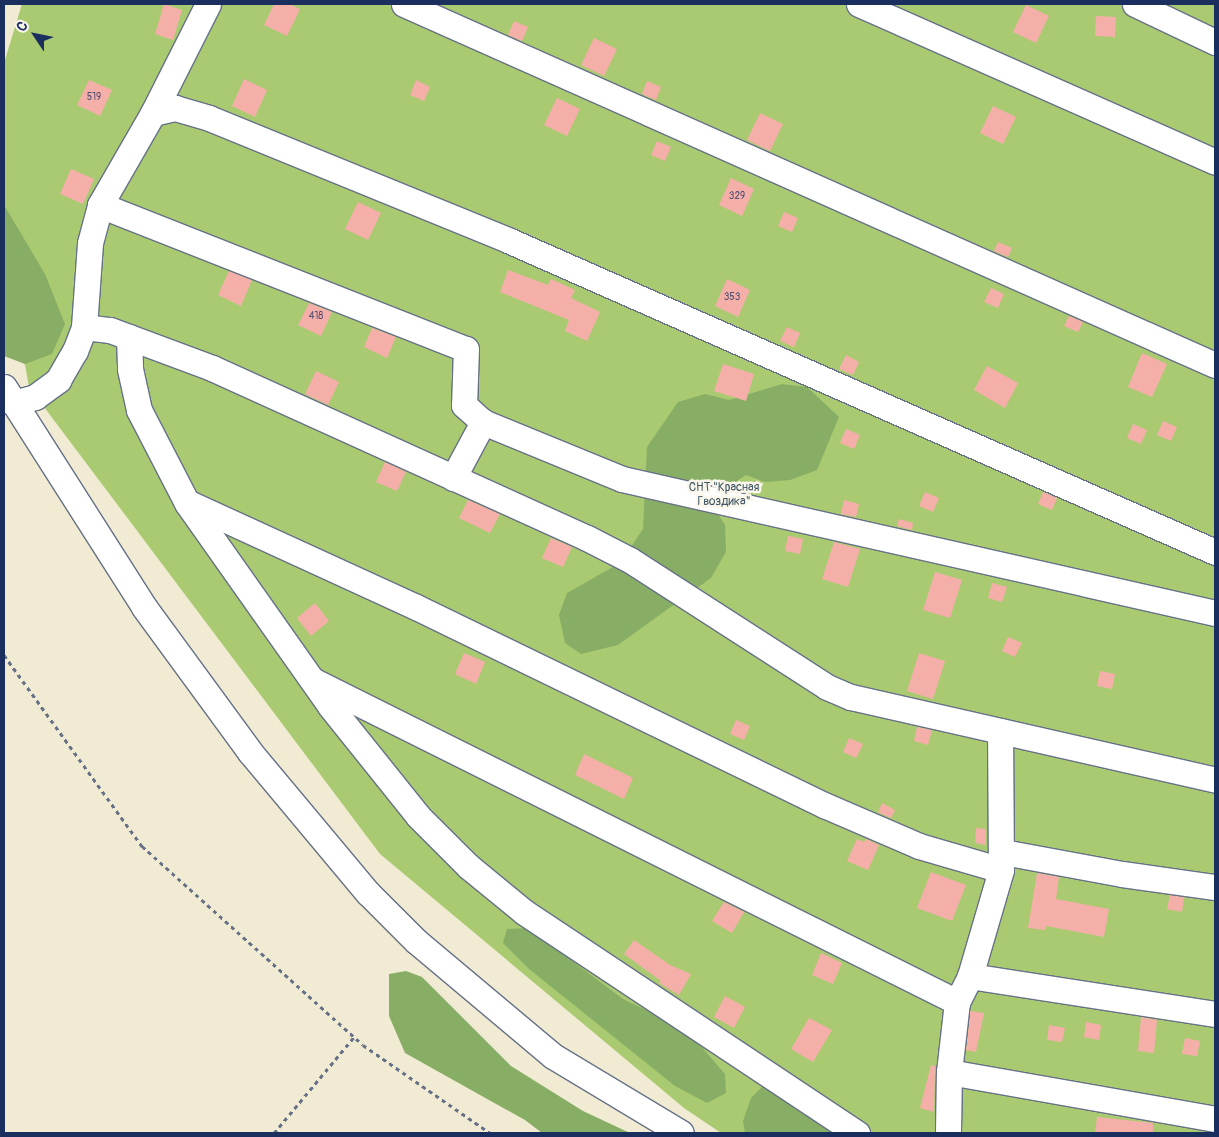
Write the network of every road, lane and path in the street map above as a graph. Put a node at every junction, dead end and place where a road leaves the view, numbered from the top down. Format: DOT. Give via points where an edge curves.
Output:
graph roads {
  1 [pos="208,4"];
  2 [pos="404,4"];
  3 [pos="859,4"];
  4 [pos="1135,4"];
  5 [pos="1215,42"];
  6 [pos="153,113"];
  7 [pos="1215,162"];
  8 [pos="100,205"];
  9 [pos="84,327"];
  10 [pos="129,337"];
  11 [pos="1215,365"];
  12 [pos="8,395"];
  13 [pos="483,422"];
  14 [pos="452,478"];
  15 [pos="187,503"];
  16 [pos="1215,552"];
  17 [pos="1215,613"];
  18 [pos="4,655"];
  19 [pos="312,680"];
  20 [pos="1000,731"];
  21 [pos="1215,780"];
  22 [pos="1002,861"];
  23 [pos="1215,887"];
  24 [pos="970,976"];
  25 [pos="957,1002"];
  26 [pos="1215,1014"];
  27 [pos="354,1037"];
  28 [pos="949,1072"];
  29 [pos="1215,1119"];
  30 [pos="274,1133"];
  31 [pos="490,1133"];
  32 [pos="681,1133"];
  33 [pos="857,1133"];
  34 [pos="948,1133"];
  1 -- 6 [label="street"];
  2 -- 11 [label="street"];
  3 -- 7 [label="street"];
  4 -- 5 [label="street"];
  6 -- 8 [label="street"];
  6 -- 16 [label="street" via="176,108 209,118 510,242"];
  8 -- 9 [label="street" via="90,243"];
  8 -- 13 [label="street" via="466,349 464,406"];
  9 -- 10 [label="street" via="110,330"];
  9 -- 12 [label="street" via="58,380 35,397"];
  10 -- 14 [label="street" via="212,368"];
  10 -- 15 [label="street" via="130,370 139,410"];
  12 -- 32 [label="street" via="144,607 250,752 368,893 416,941 553,1056"];
  13 -- 14 [label="street"];
  13 -- 17 [label="street" via="622,479"];
  14 -- 20 [label="street" via="630,560 827,687 851,697"];
  15 -- 19 [label="street"];
  15 -- 22 [label="street" via="416,607 824,805 919,846"];
  18 -- 27 [label="path" via="142,846"];
  19 -- 25 [label="street"];
  19 -- 33 [label="street" via="418,816 482,878 532,918"];
  20 -- 21 [label="street"];
  20 -- 22 [label="street"];
  22 -- 23 [label="street"];
  22 -- 24 [label="street"];
  24 -- 25 [label="street"];
  24 -- 26 [label="street"];
  25 -- 28 [label="street"];
  27 -- 30 [label="path"];
  27 -- 31 [label="path"];
  28 -- 29 [label="street"];
  28 -- 34 [label="street"];
}
